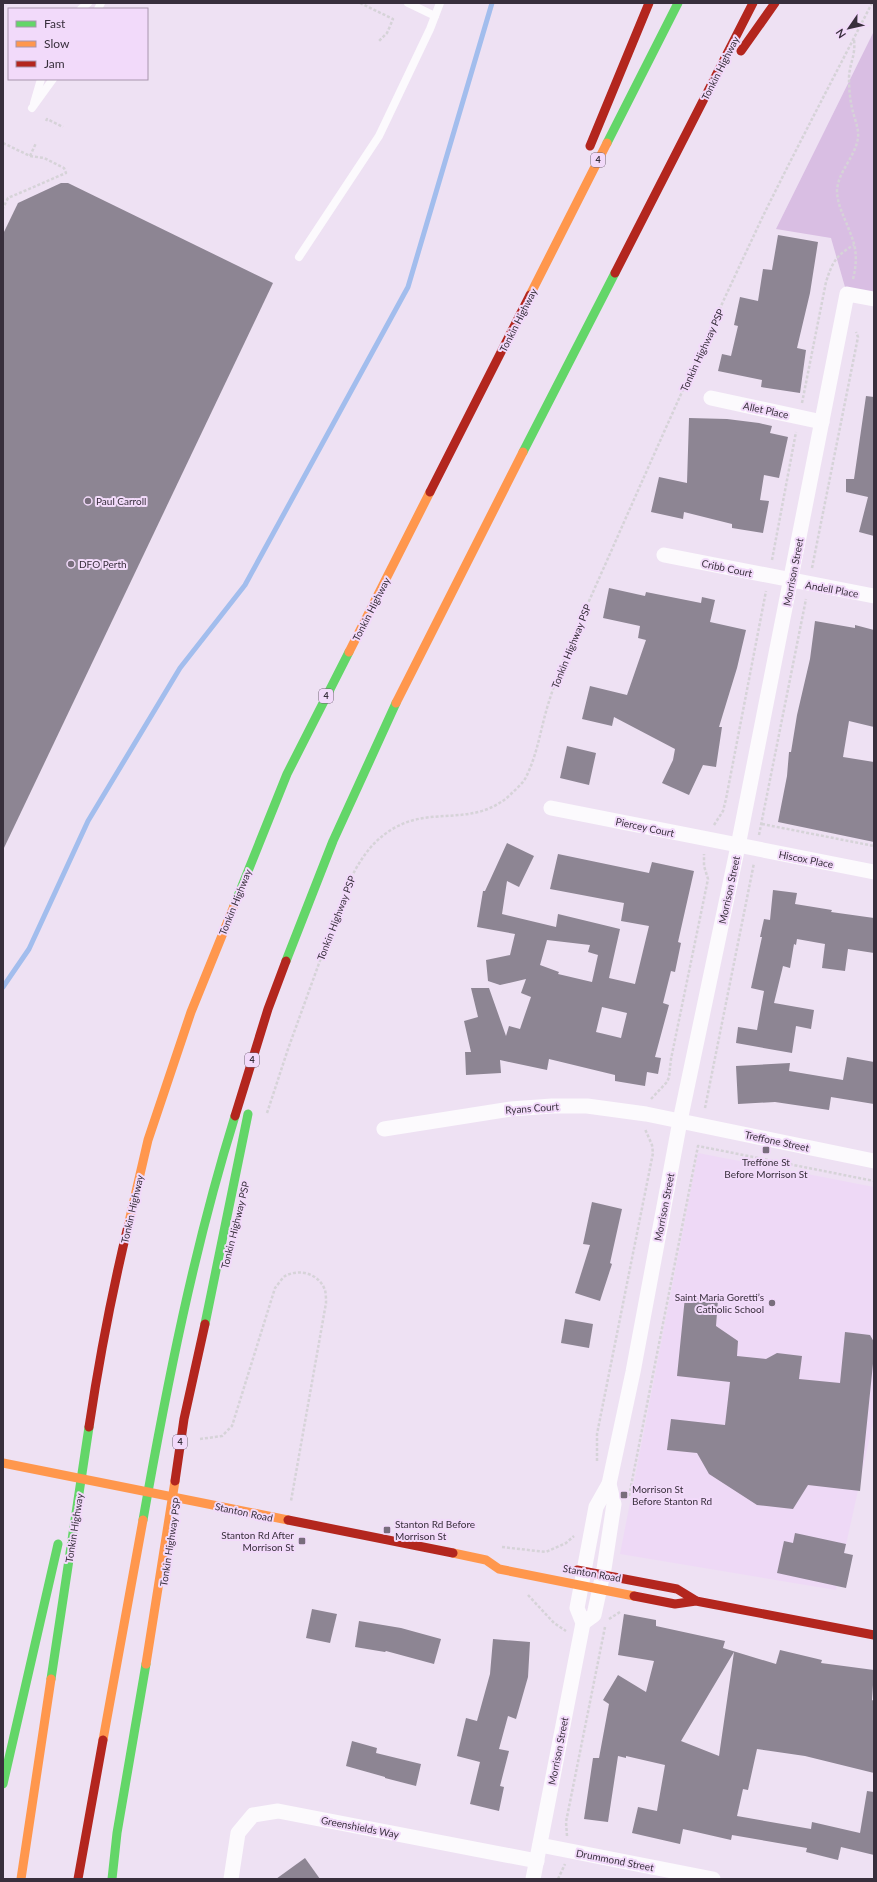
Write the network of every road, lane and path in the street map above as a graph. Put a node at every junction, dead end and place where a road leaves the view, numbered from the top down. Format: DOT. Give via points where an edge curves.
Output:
graph roads {
  1 [pos="360,3"];
  2 [pos="408,3"];
  3 [pos="440,3"];
  4 [pos="649,3"];
  5 [pos="678,3"];
  6 [pos="753,3"];
  7 [pos="775,3"];
  8 [pos="872,3"];
  9 [pos="435,16"];
  10 [pos="854,38"];
  11 [pos="379,41"];
  12 [pos="41,80"];
  13 [pos="51,82"];
  14 [pos="695,118"];
  15 [pos="46,122"];
  16 [pos="63,127"];
  17 [pos="3,143"];
  18 [pos="36,143"];
  19 [pos="30,156"];
  20 [pos="585,157"];
  21 [pos="570,194"];
  22 [pos="3,208"];
  23 [pos="854,245"];
  24 [pos="299,257"];
  25 [pos="847,294"];
  26 [pos="874,300"];
  27 [pos="519,319"];
  28 [pos="818,324"];
  29 [pos="841,327"];
  30 [pos="711,398"];
  31 [pos="799,417"];
  32 [pos="822,422"];
  33 [pos="664,555"];
  34 [pos="769,577"];
  35 [pos="791,581"];
  36 [pos="809,584"];
  37 [pos="874,596"];
  38 [pos="551,808"];
  39 [pos="707,839"];
  40 [pos="738,846"];
  41 [pos="874,846"];
  42 [pos="757,849"];
  43 [pos="874,872"];
  44 [pos="268,1009"];
  45 [pos="648,1105"];
  46 [pos="705,1108"];
  47 [pos="266,1116"];
  48 [pos="680,1122"];
  49 [pos="644,1126"];
  50 [pos="384,1129"];
  51 [pos="874,1161"];
  52 [pos="874,1181"];
  53 [pos="97,1375"];
  54 [pos="193,1437"];
  55 [pos="3,1463"];
  56 [pos="595,1468"];
  57 [pos="609,1484"];
  58 [pos="629,1497"];
  59 [pos="69,1498"];
  60 [pos="286,1521"];
  61 [pos="60,1537"];
  62 [pos="590,1538"];
  63 [pos="525,1551"];
  64 [pos="501,1555"];
  65 [pos="486,1560"];
  66 [pos="568,1568"];
  67 [pos="603,1575"];
  68 [pos="582,1578"];
  69 [pos="600,1590"];
  70 [pos="696,1601"];
  71 [pos="623,1611"];
  72 [pos="583,1623"];
  73 [pos="874,1636"];
  74 [pos="3,1784"];
  75 [pos="88,1817"];
  76 [pos="540,1845"];
  77 [pos="567,1850"];
  78 [pos="537,1861"];
  79 [pos="21,1879"];
  80 [pos="78,1879"];
  81 [pos="83,1879"];
  82 [pos="112,1879"];
  83 [pos="231,1879"];
  84 [pos="533,1879"];
  85 [pos="558,1879"];
  86 [pos="713,1879"];
  1 -- 11 [label="path" via="393,19 387,33"];
  2 -- 9 [label="lane"];
  3 -- 9 [label="lane"];
  4 -- 20 [label="main road"];
  5 -- 27 [label="main road, Tonkin Highway / 4"];
  6 -- 14 [label="main road, Tonkin Highway / 4"];
  7 -- 14 [label="main road"];
  8 -- 10 [label="path, Tonkin Highway PSP"];
  9 -- 24 [label="lane" via="378,136"];
  10 -- 23 [label="path" via="849,77 858,138 842,172 837,190 838,201"];
  10 -- 47 [label="path, Tonkin Highway PSP" via="765,214 672,415 565,657 547,708 536,755 523,782 501,803 477,814 421,819 401,824 371,845 347,886"];
  12 -- 13 [label="lane" via="32,108"];
  14 -- 44 [label="main road, Tonkin Highway / 4" via="406,681 333,841"];
  15 -- 16 [label="path" via="47,119"];
  17 -- 19 [label="path"];
  18 -- 19 [label="path"];
  19 -- 22 [label="path" via="44,158 64,168 66,173 8,198"];
  21 -- 27 [label="main road"];
  23 -- 25 [label="path" via="856,268"];
  23 -- 28 [label="path" via="834,262 826,282"];
  25 -- 26 [label="street"];
  25 -- 29 [label="street, Morrison Street"];
  27 -- 53 [label="main road, Tonkin Highway / 4" via="287,774 208,969 148,1140 116,1275"];
  28 -- 29 [label="path"];
  28 -- 31 [label="path"];
  29 -- 32 [label="street, Morrison Street"];
  29 -- 36 [label="path" via="853,329 858,337"];
  30 -- 31 [label="street, Allet Place"];
  31 -- 32 [label="street, Allet Place"];
  31 -- 34 [label="path"];
  32 -- 35 [label="street, Morrison Street"];
  33 -- 34 [label="street, Cribb Court"];
  34 -- 35 [label="street, Cribb Court"];
  34 -- 39 [label="path" via="726,799 723,811"];
  35 -- 36 [label="street, Andell Place"];
  35 -- 40 [label="street, Morrison Street"];
  36 -- 37 [label="street, Andell Place"];
  36 -- 42 [label="path"];
  38 -- 39 [label="street, Piercey Court"];
  39 -- 40 [label="street, Piercey Court"];
  39 -- 45 [label="path" via="703,858 708,880 669,1077"];
  40 -- 42 [label="street, Hiscox Place"];
  40 -- 48 [label="street, Morrison Street"];
  41 -- 42 [label="path" via="762,823"];
  42 -- 43 [label="street, Hiscox Place"];
  42 -- 46 [label="path"];
  44 -- 75 [label="main road, Tonkin Highway / 4" via="215,1178 168,1379"];
  44 -- 82 [label="main road, 4" via="218,1266 184,1419 156,1606 117,1833"];
  48 -- 50 [label="street, Ryans Court" via="646,1114 588,1106 552,1106 511,1109"];
  48 -- 51 [label="street, Treffone Street"];
  48 -- 57 [label="street, Morrison Street"];
  49 -- 56 [label="path" via="653,1153 597,1434"];
  52 -- 58 [label="path" via="698,1146"];
  53 -- 59 [label="main road, 4"];
  53 -- 79 [label="main road, Tonkin Highway / 4"];
  54 -- 60 [label="path" via="204,1440 222,1436 232,1426 275,1288 285,1277 297,1272 308,1273 318,1279 325,1290 326,1303"];
  55 -- 60 [label="main road, Stanton Road"];
  57 -- 62 [label="street, Morrison Street" via="596,1507"];
  57 -- 67 [label="street, Morrison Street" via="614,1504"];
  60 -- 65 [label="main road, Stanton Road"];
  61 -- 74 [label="main road"];
  62 -- 63 [label="path" via="574,1535 569,1541 546,1552 530,1549"];
  62 -- 68 [label="street, Morrison Street"];
  64 -- 65 [label="main road, Stanton Road"];
  65 -- 68 [label="main road, Stanton Road" via="499,1569"];
  66 -- 68 [label="main road, Stanton Road"];
  67 -- 68 [label="main road, Stanton Road"];
  67 -- 69 [label="street, Morrison Street"];
  67 -- 70 [label="main road, Stanton Road" via="677,1589"];
  68 -- 69 [label="main road, Stanton Road"];
  68 -- 72 [label="street, Morrison Street" via="578,1608"];
  69 -- 70 [label="main road, Stanton Road" via="675,1604"];
  69 -- 72 [label="street, Morrison Street" via="594,1615"];
  70 -- 73 [label="main road, Stanton Road"];
  71 -- 77 [label="path" via="606,1621 566,1822"];
  72 -- 76 [label="street, Morrison Street"];
  75 -- 80 [label="main road, Tonkin Highway"];
  75 -- 81 [label="main road, Tonkin Highway"];
  76 -- 77 [label="street, Drummond Street"];
  76 -- 78 [label="street, Morrison Street"];
  77 -- 85 [label="path" via="564,1869"];
  77 -- 86 [label="street, Drummond Street"];
  78 -- 83 [label="street, Greenshields Way" via="278,1811 253,1815 238,1833"];
  78 -- 84 [label="street, Morrison Street"];
}
